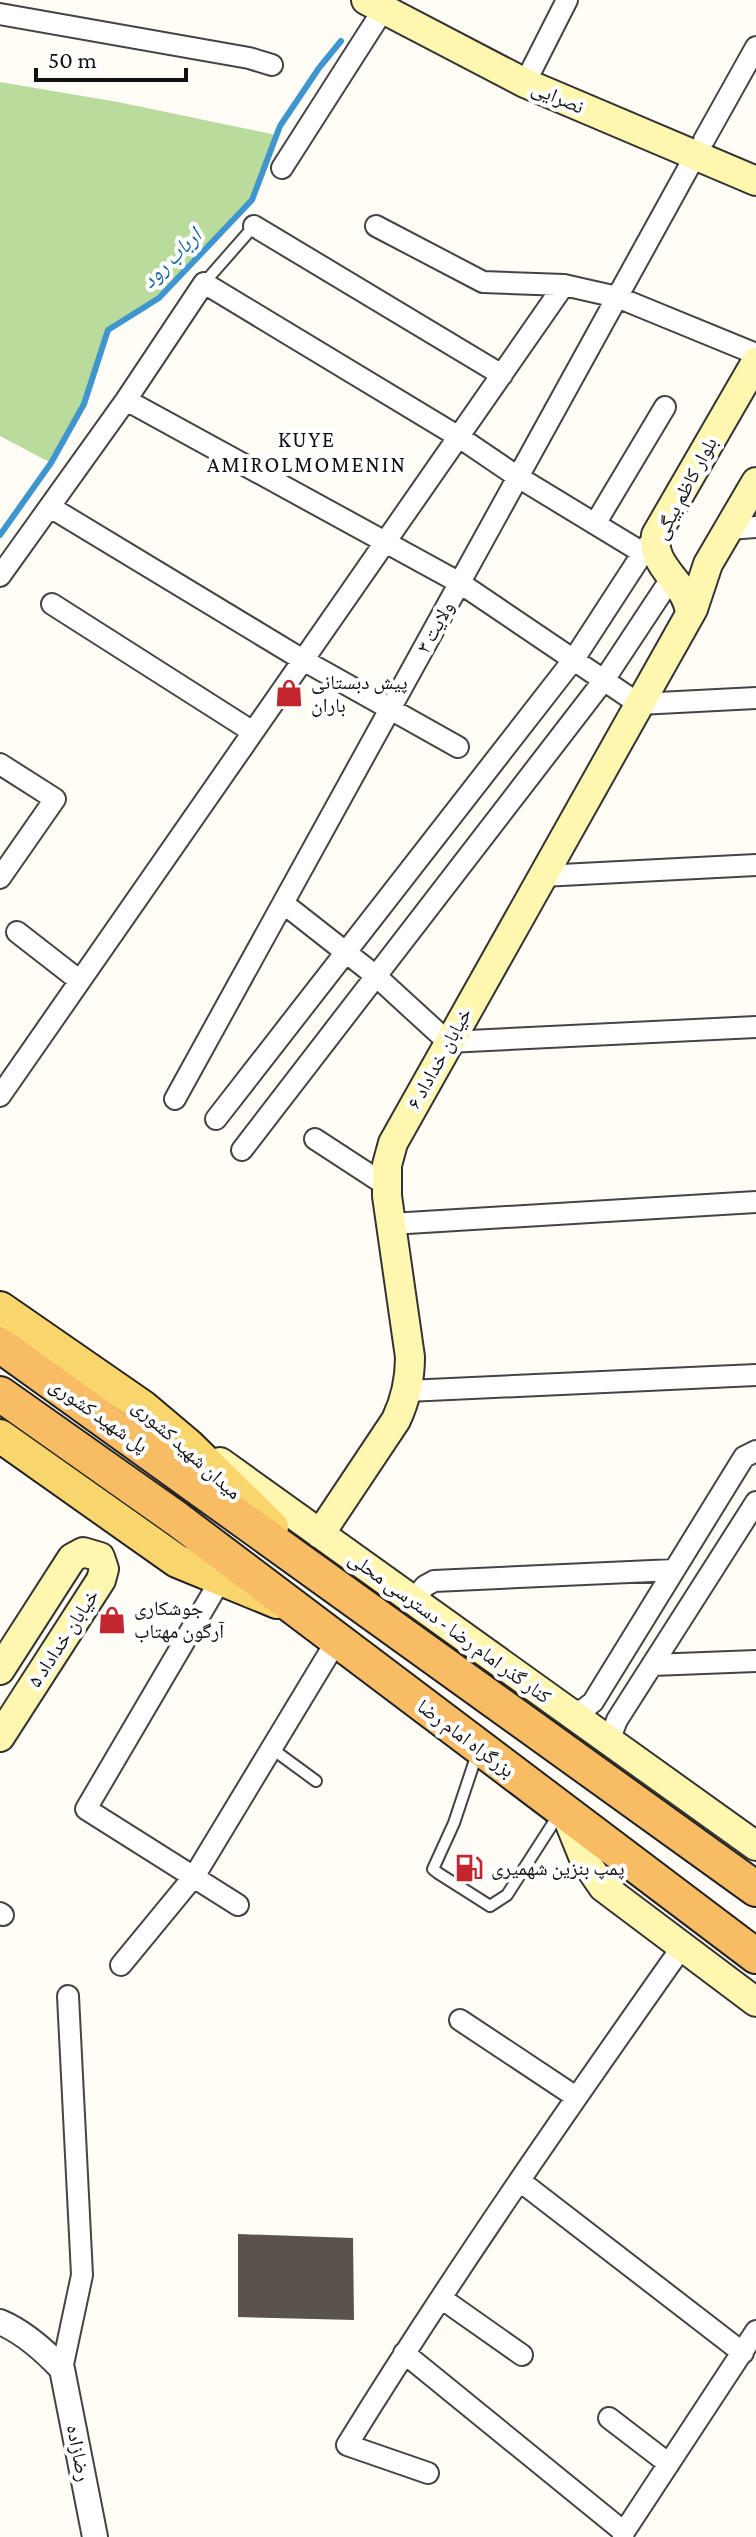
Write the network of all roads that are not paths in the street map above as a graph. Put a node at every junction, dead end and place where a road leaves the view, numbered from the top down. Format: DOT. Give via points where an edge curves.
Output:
graph roads {
  1 [pos="567,0"];
  2 [pos="380,3"];
  3 [pos="0,14"];
  4 [pos="756,47"];
  5 [pos="272,65"];
  6 [pos="532,69"];
  7 [pos="700,148"];
  8 [pos="756,161"];
  9 [pos="282,168"];
  10 [pos="756,181"];
  11 [pos="254,226"];
  12 [pos="376,226"];
  13 [pos="204,283"];
  14 [pos="564,285"];
  15 [pos="617,297"];
  16 [pos="756,354"];
  17 [pos="756,362"];
  18 [pos="502,375"];
  19 [pos="126,400"];
  20 [pos="665,407"];
  21 [pos="459,437"];
  22 [pos="518,477"];
  23 [pos="756,482"];
  24 [pos="50,507"];
  25 [pos="595,524"];
  26 [pos="742,528"];
  27 [pos="385,542"];
  28 [pos="650,542"];
  29 [pos="710,559"];
  30 [pos="0,576"];
  31 [pos="672,577"];
  32 [pos="460,583"];
  33 [pos="52,604"];
  34 [pos="691,612"];
  35 [pos="574,659"];
  36 [pos="303,660"];
  37 [pos="604,680"];
  38 [pos="756,698"];
  39 [pos="639,704"];
  40 [pos="391,708"];
  41 [pos="253,732"];
  42 [pos="458,747"];
  43 [pos="0,764"];
  44 [pos="756,865"];
  45 [pos="542,876"];
  46 [pos="0,878"];
  47 [pos="283,903"];
  48 [pos="17,932"];
  49 [pos="346,951"];
  50 [pos="376,976"];
  51 [pos="80,981"];
  52 [pos="756,1027"];
  53 [pos="448,1042"];
  54 [pos="0,1096"];
  55 [pos="175,1099"];
  56 [pos="216,1119"];
  57 [pos="315,1139"];
  58 [pos="242,1150"];
  59 [pos="387,1186"];
  60 [pos="756,1202"];
  61 [pos="391,1224"];
  62 [pos="0,1308"];
  63 [pos="0,1345"];
  64 [pos="756,1375"];
  65 [pos="407,1391"];
  66 [pos="0,1394"];
  67 [pos="143,1407"];
  68 [pos="0,1436"];
  69 [pos="756,1451"];
  70 [pos="756,1502"];
  71 [pos="177,1519"];
  72 [pos="320,1534"];
  73 [pos="152,1544"];
  74 [pos="674,1570"];
  75 [pos="323,1576"];
  76 [pos="221,1579"];
  77 [pos="101,1580"];
  78 [pos="413,1600"];
  79 [pos="296,1609"];
  80 [pos="337,1640"];
  81 [pos="756,1661"];
  82 [pos="652,1665"];
  83 [pos="451,1668"];
  84 [pos="0,1670"];
  85 [pos="569,1712"];
  86 [pos="0,1737"];
  87 [pos="614,1744"];
  88 [pos="271,1748"];
  89 [pos="479,1748"];
  90 [pos="316,1781"];
  91 [pos="564,1812"];
  92 [pos="750,1842"];
  93 [pos="195,1875"];
  94 [pos="756,1889"];
  95 [pos="238,1905"];
  96 [pos="682,1947"];
  97 [pos="756,1956"];
  98 [pos="121,1965"];
  99 [pos="68,1996"];
  100 [pos="756,2002"];
  101 [pos="460,2020"];
  102 [pos="576,2097"];
  103 [pos="520,2181"];
  104 [pos="441,2298"];
  105 [pos="0,2322"];
  106 [pos="756,2331"];
  107 [pos="404,2353"];
  108 [pos="743,2353"];
  109 [pos="522,2355"];
  110 [pos="62,2369"];
  111 [pos="609,2418"];
  112 [pos="669,2464"];
  113 [pos="428,2473"];
  114 [pos="624,2534"];
  115 [pos="95,2537"];
  1 -- 6 [label="street"];
  2 -- 6 [label="main road"];
  2 -- 7 [label="main road, نصرایی" via="525,83"];
  2 -- 9 [label="street"];
  3 -- 5 [label="street"];
  4 -- 7 [label="street, ولایت ۳"];
  6 -- 7 [label="main road"];
  7 -- 8 [label="main road"];
  7 -- 10 [label="main road, نصرایی"];
  7 -- 15 [label="street, ولایت ۳"];
  11 -- 13 [label="lane"];
  11 -- 18 [label="street"];
  12 -- 14 [label="street" via="483,282"];
  13 -- 19 [label="street"];
  13 -- 21 [label="street"];
  14 -- 15 [label="street"];
  14 -- 18 [label="street"];
  15 -- 16 [label="street"];
  15 -- 22 [label="street, ولایت ۳"];
  17 -- 28 [label="main road, بلوار کاظم بیگی"];
  18 -- 21 [label="street"];
  19 -- 24 [label="street"];
  19 -- 27 [label="street"];
  20 -- 25 [label="street"];
  21 -- 22 [label="street"];
  21 -- 27 [label="street"];
  22 -- 25 [label="street"];
  22 -- 32 [label="street, ولایت ۳"];
  23 -- 26 [label="main road"];
  24 -- 30 [label="street"];
  24 -- 36 [label="street"];
  25 -- 28 [label="street"];
  26 -- 29 [label="main road"];
  27 -- 32 [label="street"];
  27 -- 36 [label="street"];
  28 -- 31 [label="main road, بلوار کاظم بیگی" via="654,540 656,554"];
  28 -- 35 [label="street"];
  29 -- 31 [label="main road"];
  29 -- 34 [label="main road"];
  31 -- 34 [label="main road, بلوار کاظم بیگی" via="687,596"];
  31 -- 37 [label="street"];
  32 -- 35 [label="street"];
  32 -- 40 [label="street, ولایت ۳"];
  33 -- 41 [label="street"];
  34 -- 39 [label="main road, خیابان خداداد ۶"];
  35 -- 37 [label="street"];
  35 -- 49 [label="street"];
  36 -- 40 [label="street"];
  36 -- 41 [label="street"];
  37 -- 39 [label="street"];
  37 -- 50 [label="street"];
  38 -- 39 [label="street"];
  39 -- 45 [label="main road, خیابان خداداد ۶"];
  40 -- 42 [label="street"];
  40 -- 47 [label="street, ولایت ۳"];
  41 -- 51 [label="street"];
  43 -- 46 [label="street" via="55,799"];
  44 -- 45 [label="street"];
  45 -- 53 [label="main road, خیابان خداداد ۶"];
  47 -- 49 [label="street"];
  47 -- 55 [label="street, ولایت ۳"];
  48 -- 51 [label="street"];
  49 -- 50 [label="street"];
  49 -- 56 [label="street"];
  50 -- 53 [label="street"];
  50 -- 58 [label="street"];
  51 -- 54 [label="street"];
  52 -- 53 [label="street"];
  53 -- 59 [label="main road, خیابان خداداد ۶" via="398,1132 389,1155"];
  57 -- 59 [label="street"];
  59 -- 61 [label="main road, خیابان خداداد ۶"];
  60 -- 61 [label="street"];
  61 -- 65 [label="main road, خیابان خداداد ۶" via="410,1357"];
  62 -- 67 [label="main road, میدان شهید کشوری"];
  63 -- 75 [label="highway, پل شهید کشوری"];
  64 -- 65 [label="street"];
  65 -- 72 [label="main road, خیابان خداداد ۶" via="396,1420"];
  66 -- 71 [label="highway, پل شهید کشوری"];
  67 -- 72 [label="main road, کنار گذر امام رضا - دسترسی محلی"];
  67 -- 75 [label="main road, میدان شهید کشوری"];
  68 -- 73 [label="main road"];
  69 -- 74 [label="street" via="744,1457"];
  70 -- 82 [label="street"];
  71 -- 79 [label="highway, بزرگراه امام رضا"];
  72 -- 78 [label="main road, کنار گذر امام رضا - دسترسی محلی"];
  73 -- 76 [label="main road"];
  73 -- 77 [label="main road, خیابان خداداد ۵" via="123,1546"];
  74 -- 78 [label="street" via="434,1581"];
  74 -- 85 [label="street" via="593,1702"];
  75 -- 83 [label="highway"];
  76 -- 79 [label="main road"];
  76 -- 93 [label="street" via="86,1809"];
  77 -- 84 [label="main road, خیابان خداداد ۵" via="100,1557 83,1552 72,1558"];
  77 -- 86 [label="main road, خیابان خداداد ۵"];
  78 -- 85 [label="main road, کنار گذر امام رضا - دسترسی محلی"];
  79 -- 80 [label="highway, بزرگراه امام رضا"];
  80 -- 88 [label="street"];
  80 -- 89 [label="highway, بزرگراه امام رضا"];
  81 -- 82 [label="street"];
  82 -- 87 [label="street" via="614,1726"];
  83 -- 92 [label="main road" via="549,1719 684,1814"];
  83 -- 94 [label="highway"];
  85 -- 87 [label="main road, کنار گذر امام رضا - دسترسی محلی"];
  87 -- 92 [label="main road, کنار گذر امام رضا - دسترسی محلی"];
  88 -- 90 [label="lane"];
  88 -- 93 [label="street"];
  89 -- 91 [label="highway, بزرگراه امام رضا"];
  89 -- 91 [label="lane" via="433,1869 438,1873 490,1906 507,1895"];
  91 -- 96 [label="main road" via="603,1887"];
  91 -- 97 [label="highway, بزرگراه امام رضا"];
  93 -- 95 [label="street"];
  93 -- 98 [label="street"];
  96 -- 100 [label="main road"];
  96 -- 102 [label="street"];
  99 -- 110 [label="street" via="82,2275"];
  101 -- 102 [label="street"];
  102 -- 103 [label="street"];
  103 -- 104 [label="street"];
  103 -- 108 [label="street"];
  104 -- 107 [label="street"];
  104 -- 109 [label="street"];
  105 -- 110 [label="street" via="45,2351"];
  106 -- 108 [label="street"];
  107 -- 113 [label="street" via="347,2445"];
  107 -- 114 [label="street"];
  108 -- 112 [label="street"];
  110 -- 115 [label="street, رضازاده"];
  111 -- 112 [label="street"];
  112 -- 114 [label="street"];
}
